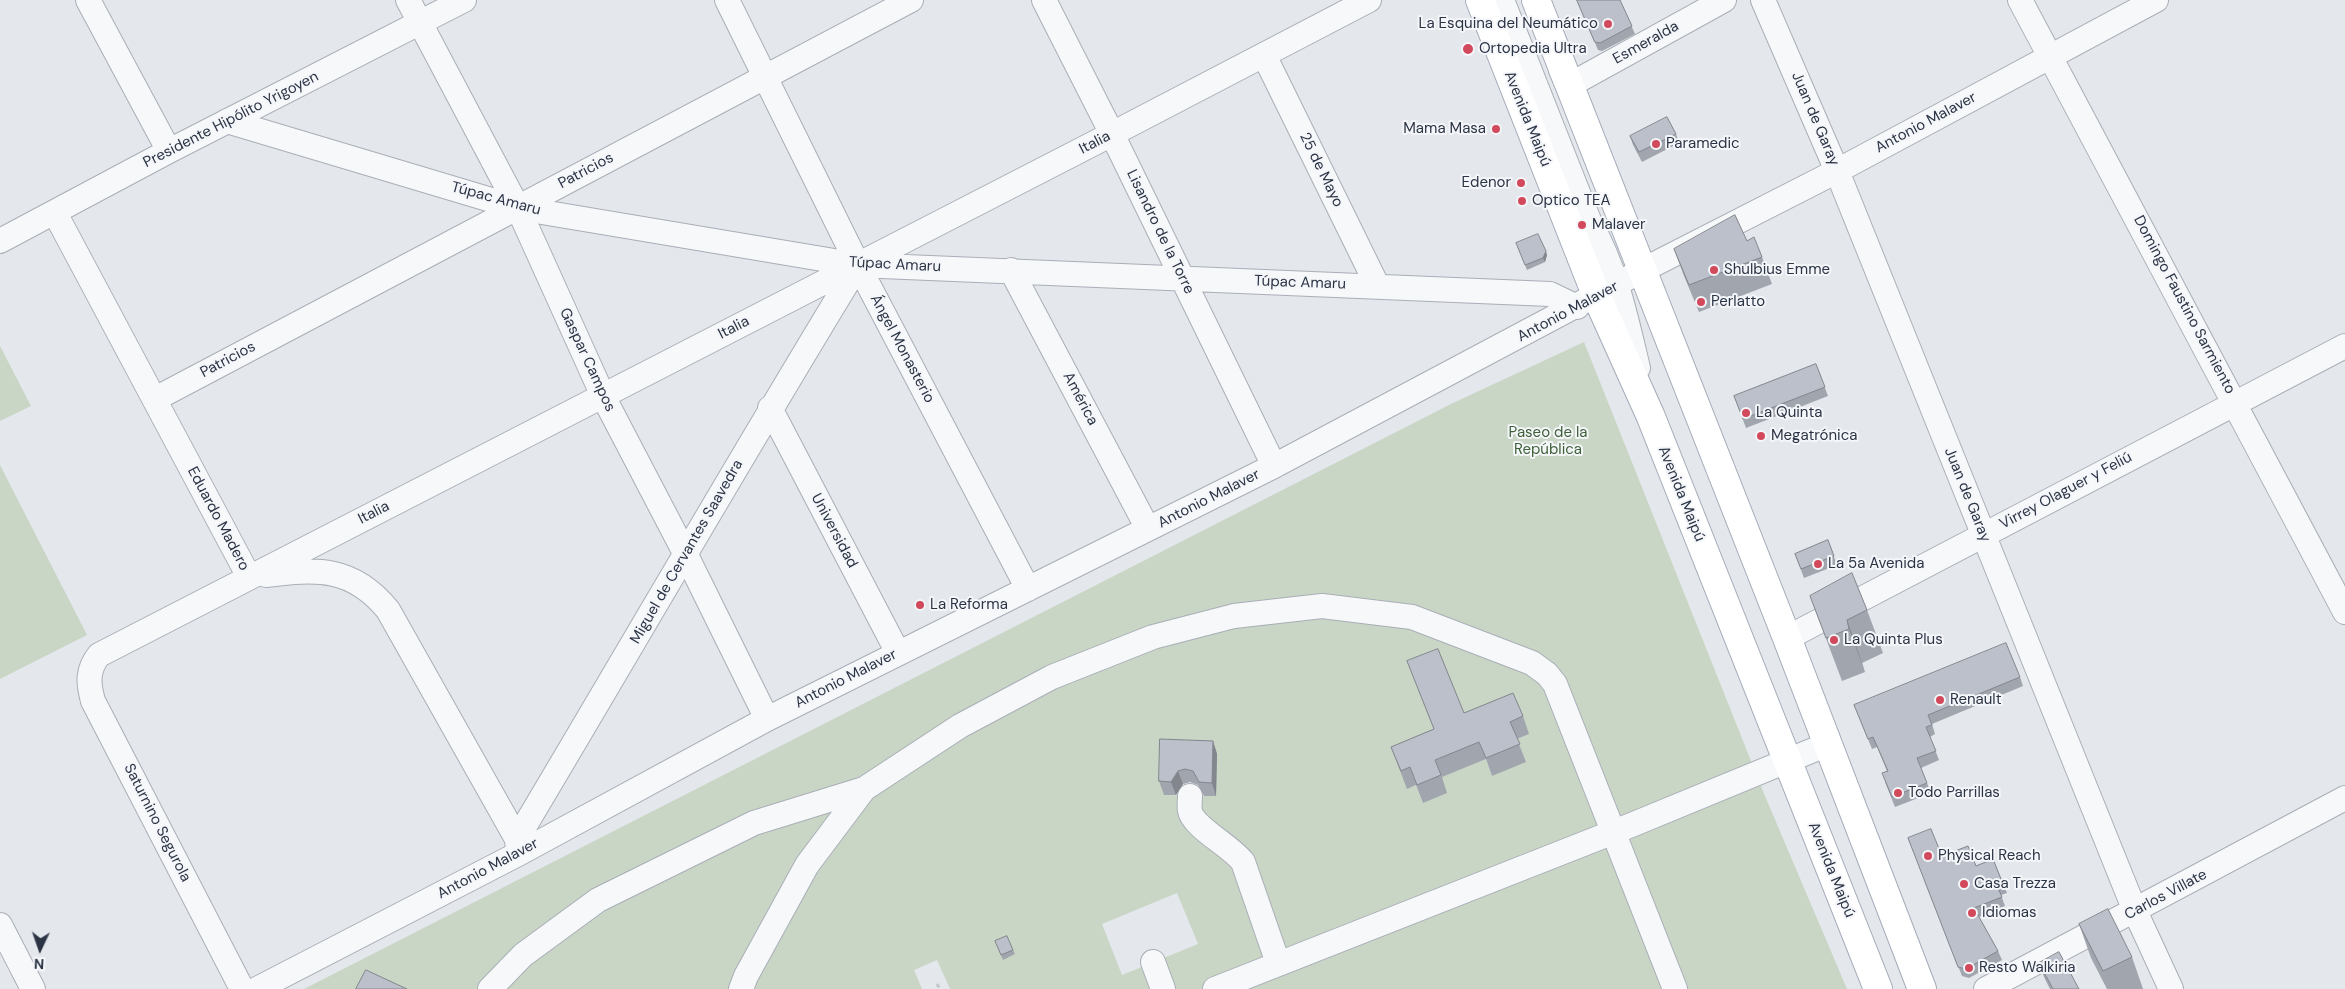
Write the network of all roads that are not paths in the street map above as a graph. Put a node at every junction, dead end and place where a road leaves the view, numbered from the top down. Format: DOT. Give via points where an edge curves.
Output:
graph roads {
  1 [pos="88,0"];
  2 [pos="408,0"];
  3 [pos="464,0"];
  4 [pos="727,0"];
  5 [pos="912,0"];
  6 [pos="1044,0"];
  7 [pos="1369,0"];
  8 [pos="1480,0"];
  9 [pos="1724,0"];
  10 [pos="1763,0"];
  11 [pos="2020,0"];
  12 [pos="2156,0"];
  13 [pos="1516,7"];
  14 [pos="420,23"];
  15 [pos="1264,55"];
  16 [pos="2051,55"];
  17 [pos="766,76"];
  18 [pos="1558,110"];
  19 [pos="228,121"];
  20 [pos="1112,134"];
  21 [pos="169,151"];
  22 [pos="1837,171"];
  23 [pos="518,208"];
  24 [pos="55,214"];
  25 [pos="0,241"];
  26 [pos="858,265"];
  27 [pos="1011,270"];
  28 [pos="1643,270"];
  29 [pos="1183,279"];
  30 [pos="1377,285"];
  31 [pos="1597,296"];
  32 [pos="2345,346"];
  33 [pos="603,396"];
  34 [pos="155,399"];
  35 [pos="2235,402"];
  36 [pos="770,408"];
  37 [pos="1274,466"];
  38 [pos="1148,529"];
  39 [pos="1983,535"];
  40 [pos="686,555"];
  41 [pos="249,578"];
  42 [pos="1028,589"];
  43 [pos="2345,612"];
  44 [pos="1787,638"];
  45 [pos="898,654"];
  46 [pos="99,655"];
  47 [pos="767,719"];
  48 [pos="1828,744"];
  49 [pos="1787,760"];
  50 [pos="864,788"];
  51 [pos="1190,796"];
  52 [pos="2345,798"];
  53 [pos="1613,832"];
  54 [pos="518,846"];
  55 [pos="2135,912"];
  56 [pos="0,925"];
  57 [pos="1153,962"];
  58 [pos="1278,963"];
  59 [pos="33,989"];
  60 [pos="242,989"];
  61 [pos="257,989"];
  62 [pos="490,989"];
  63 [pos="741,989"];
  64 [pos="1163,989"];
  65 [pos="1215,989"];
  66 [pos="1675,989"];
  67 [pos="1878,989"];
  68 [pos="1922,989"];
  69 [pos="1986,989"];
  70 [pos="2171,989"];
  1 -- 21 [label="street"];
  2 -- 14 [label="street, Gaspar Campos"];
  3 -- 14 [label="street, Presidente Hipólito Yrigoyen"];
  4 -- 17 [label="street, Ángel Monasterio"];
  5 -- 17 [label="street, Patricios"];
  6 -- 20 [label="street, Lisandro de la Torre"];
  7 -- 15 [label="street, Italia"];
  8 -- 31 [label="main road, Avenida Maipú"];
  9 -- 18 [label="street, Esmeralda"];
  10 -- 22 [label="street, Juan de Garay"];
  11 -- 16 [label="street, Domingo Faustino Sarmiento"];
  12 -- 16 [label="street, Antonio Malaver"];
  13 -- 18 [label="main road"];
  13 -- 18 [label="street"];
  14 -- 19 [label="street, Presidente Hipólito Yrigoyen"];
  14 -- 23 [label="street, Gaspar Campos"];
  15 -- 20 [label="street, Italia"];
  15 -- 30 [label="street, 25 de Mayo"];
  16 -- 22 [label="street, Antonio Malaver"];
  16 -- 35 [label="street, Domingo Faustino Sarmiento"];
  17 -- 23 [label="street, Patricios"];
  17 -- 26 [label="street, Ángel Monasterio"];
  18 -- 28 [label="main road"];
  18 -- 31 [label="street" via="1568,154 1604,232 1605,249"];
  19 -- 21 [label="street, Presidente Hipólito Yrigoyen"];
  19 -- 23 [label="street, Túpac Amaru"];
  20 -- 26 [label="street, Italia"];
  20 -- 29 [label="street, Lisandro de la Torre"];
  21 -- 24 [label="street, Presidente Hipólito Yrigoyen"];
  22 -- 28 [label="street, Antonio Malaver"];
  22 -- 39 [label="street, Juan de Garay"];
  23 -- 26 [label="street, Túpac Amaru"];
  23 -- 33 [label="street, Gaspar Campos"];
  23 -- 34 [label="street, Patricios"];
  24 -- 25 [label="street, Presidente Hipólito Yrigoyen"];
  24 -- 34 [label="street, Eduardo Madero"];
  26 -- 27 [label="street, Túpac Amaru"];
  26 -- 33 [label="street, Italia"];
  26 -- 36 [label="street, Miguel de Cervantes Saavedra"];
  26 -- 42 [label="street, Ángel Monasterio"];
  27 -- 29 [label="street, Túpac Amaru"];
  27 -- 38 [label="street, América"];
  28 -- 31 [label="street, Antonio Malaver"];
  28 -- 44 [label="main road"];
  29 -- 30 [label="street, Túpac Amaru"];
  29 -- 37 [label="street, Lisandro de la Torre"];
  30 -- 31 [label="street, Túpac Amaru"];
  31 -- 37 [label="street, Antonio Malaver"];
  31 -- 49 [label="main road, Avenida Maipú" via="1650,417"];
  32 -- 35 [label="street, Virrey Olaguer y Feliú"];
  33 -- 40 [label="street, Gaspar Campos"];
  33 -- 41 [label="street, Italia"];
  34 -- 41 [label="street, Eduardo Madero"];
  35 -- 39 [label="street, Virrey Olaguer y Feliú"];
  35 -- 43 [label="street, Domingo Faustino Sarmiento"];
  36 -- 40 [label="street, Miguel de Cervantes Saavedra"];
  36 -- 45 [label="street, Universidad"];
  37 -- 38 [label="street, Antonio Malaver"];
  38 -- 42 [label="street, Antonio Malaver"];
  39 -- 44 [label="street, Virrey Olaguer y Feliú"];
  39 -- 55 [label="street, Juan de Garay"];
  40 -- 47 [label="street, Gaspar Campos"];
  40 -- 54 [label="street, Miguel de Cervantes Saavedra"];
  41 -- 46 [label="street, Italia"];
  41 -- 54 [label="street, Eduardo Madero" via="318,570 354,580 379,598"];
  42 -- 45 [label="street, Antonio Malaver"];
  44 -- 48 [label="main road"];
  45 -- 47 [label="street, Antonio Malaver"];
  46 -- 60 [label="street, Saturnino Segurola" via="88,676 93,701"];
  47 -- 54 [label="street, Antonio Malaver"];
  48 -- 49 [label="street"];
  48 -- 68 [label="main road"];
  49 -- 53 [label="street"];
  49 -- 67 [label="main road, Avenida Maipú"];
  50 -- 53 [label="street" via="960,726 1052,677 1162,634 1234,616 1322,606 1412,618 1532,663 1547,674 1555,684"];
  50 -- 62 [label="street" via="754,823 598,900 523,955"];
  50 -- 63 [label="street" via="807,865"];
  51 -- 58 [label="street" via="1190,812 1195,822 1235,851 1243,862"];
  52 -- 55 [label="street, Carlos Villate"];
  53 -- 58 [label="street"];
  53 -- 66 [label="street"];
  54 -- 61 [label="street, Antonio Malaver"];
  55 -- 69 [label="street, Carlos Villate"];
  55 -- 70 [label="street, Juan de Garay"];
  56 -- 59 [label="street"];
  57 -- 64 [label="street"];
  58 -- 65 [label="street"];
}
